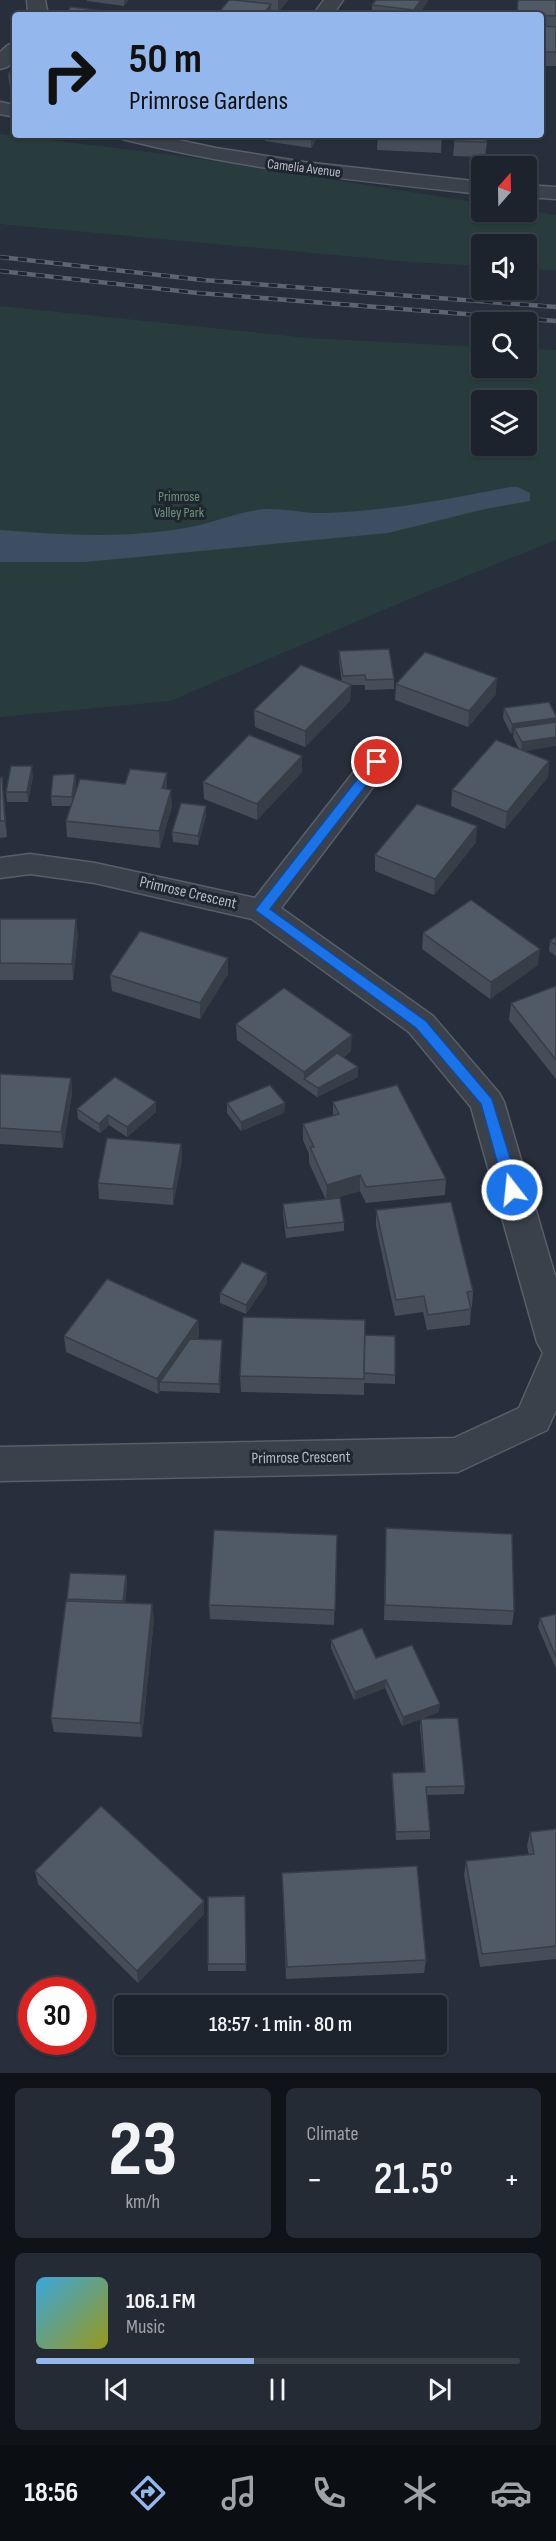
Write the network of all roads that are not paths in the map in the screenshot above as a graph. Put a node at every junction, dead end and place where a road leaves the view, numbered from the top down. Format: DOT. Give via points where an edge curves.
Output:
graph roads {
  1 [pos="12,52"];
  2 [pos="0,63"];
  3 [pos="141,138"];
  4 [pos="231,138"];
  5 [pos="217,155"];
  6 [pos="471,187"];
  7 [pos="537,192"];
  8 [pos="556,193"];
  9 [pos="377,762"];
  10 [pos="0,868"];
  11 [pos="262,910"];
  12 [pos="556,1342"];
  13 [pos="556,1364"];
  14 [pos="0,1464"];
  1 -- 2 [label="street"];
  3 -- 5 [label="street, Camelia Avenue"];
  4 -- 5 [label="street"];
  5 -- 6 [label="street, Camelia Avenue"];
  7 -- 8 [label="street"];
  9 -- 11 [label="street"];
  10 -- 11 [label="street, Primrose Crescent" via="30,864 95,873"];
  11 -- 12 [label="street, Primrose Crescent" via="421,1024 488,1102"];
  13 -- 14 [label="street, Primrose Crescent" via="533,1419 458,1455"];
}
